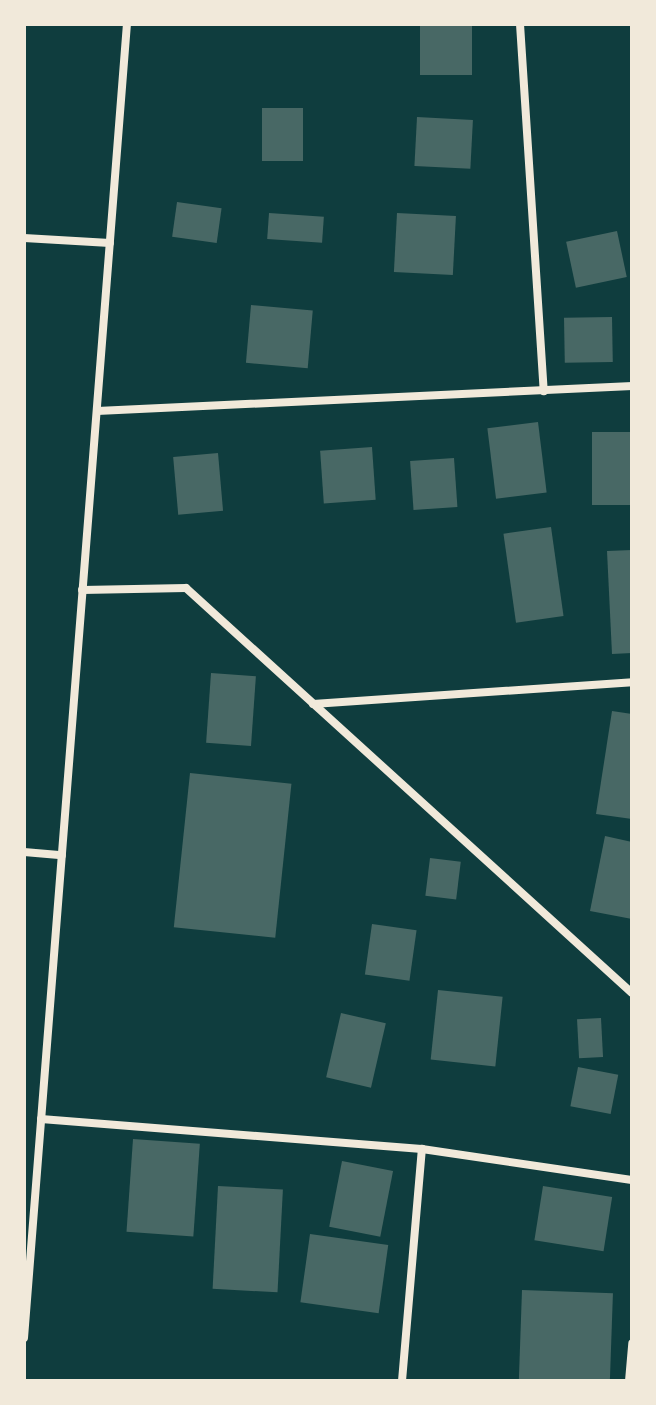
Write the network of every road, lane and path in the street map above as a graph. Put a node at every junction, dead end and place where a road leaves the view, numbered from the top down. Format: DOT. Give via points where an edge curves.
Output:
graph roads {
  1 [pos="127,24"];
  2 [pos="520,24"];
  3 [pos="24,238"];
  4 [pos="110,243"];
  5 [pos="632,386"];
  6 [pos="544,391"];
  7 [pos="97,411"];
  8 [pos="82,590"];
  9 [pos="632,682"];
  10 [pos="313,704"];
  11 [pos="24,852"];
  12 [pos="62,855"];
  13 [pos="632,993"];
  14 [pos="41,1119"];
  15 [pos="422,1149"];
  16 [pos="632,1180"];
  17 [pos="24,1338"];
  18 [pos="632,1343"];
  19 [pos="402,1381"];
  20 [pos="629,1381"];
  1 -- 4 [label="street"];
  2 -- 6 [label="street"];
  3 -- 4 [label="street"];
  4 -- 7 [label="street"];
  5 -- 6 [label="street"];
  6 -- 7 [label="street"];
  7 -- 8 [label="street"];
  8 -- 10 [label="street" via="186,588"];
  8 -- 12 [label="street"];
  9 -- 10 [label="street"];
  10 -- 13 [label="street"];
  11 -- 12 [label="street"];
  12 -- 14 [label="street"];
  14 -- 15 [label="street"];
  14 -- 17 [label="street"];
  15 -- 16 [label="street"];
  15 -- 19 [label="street"];
  18 -- 20 [label="street"];
}
